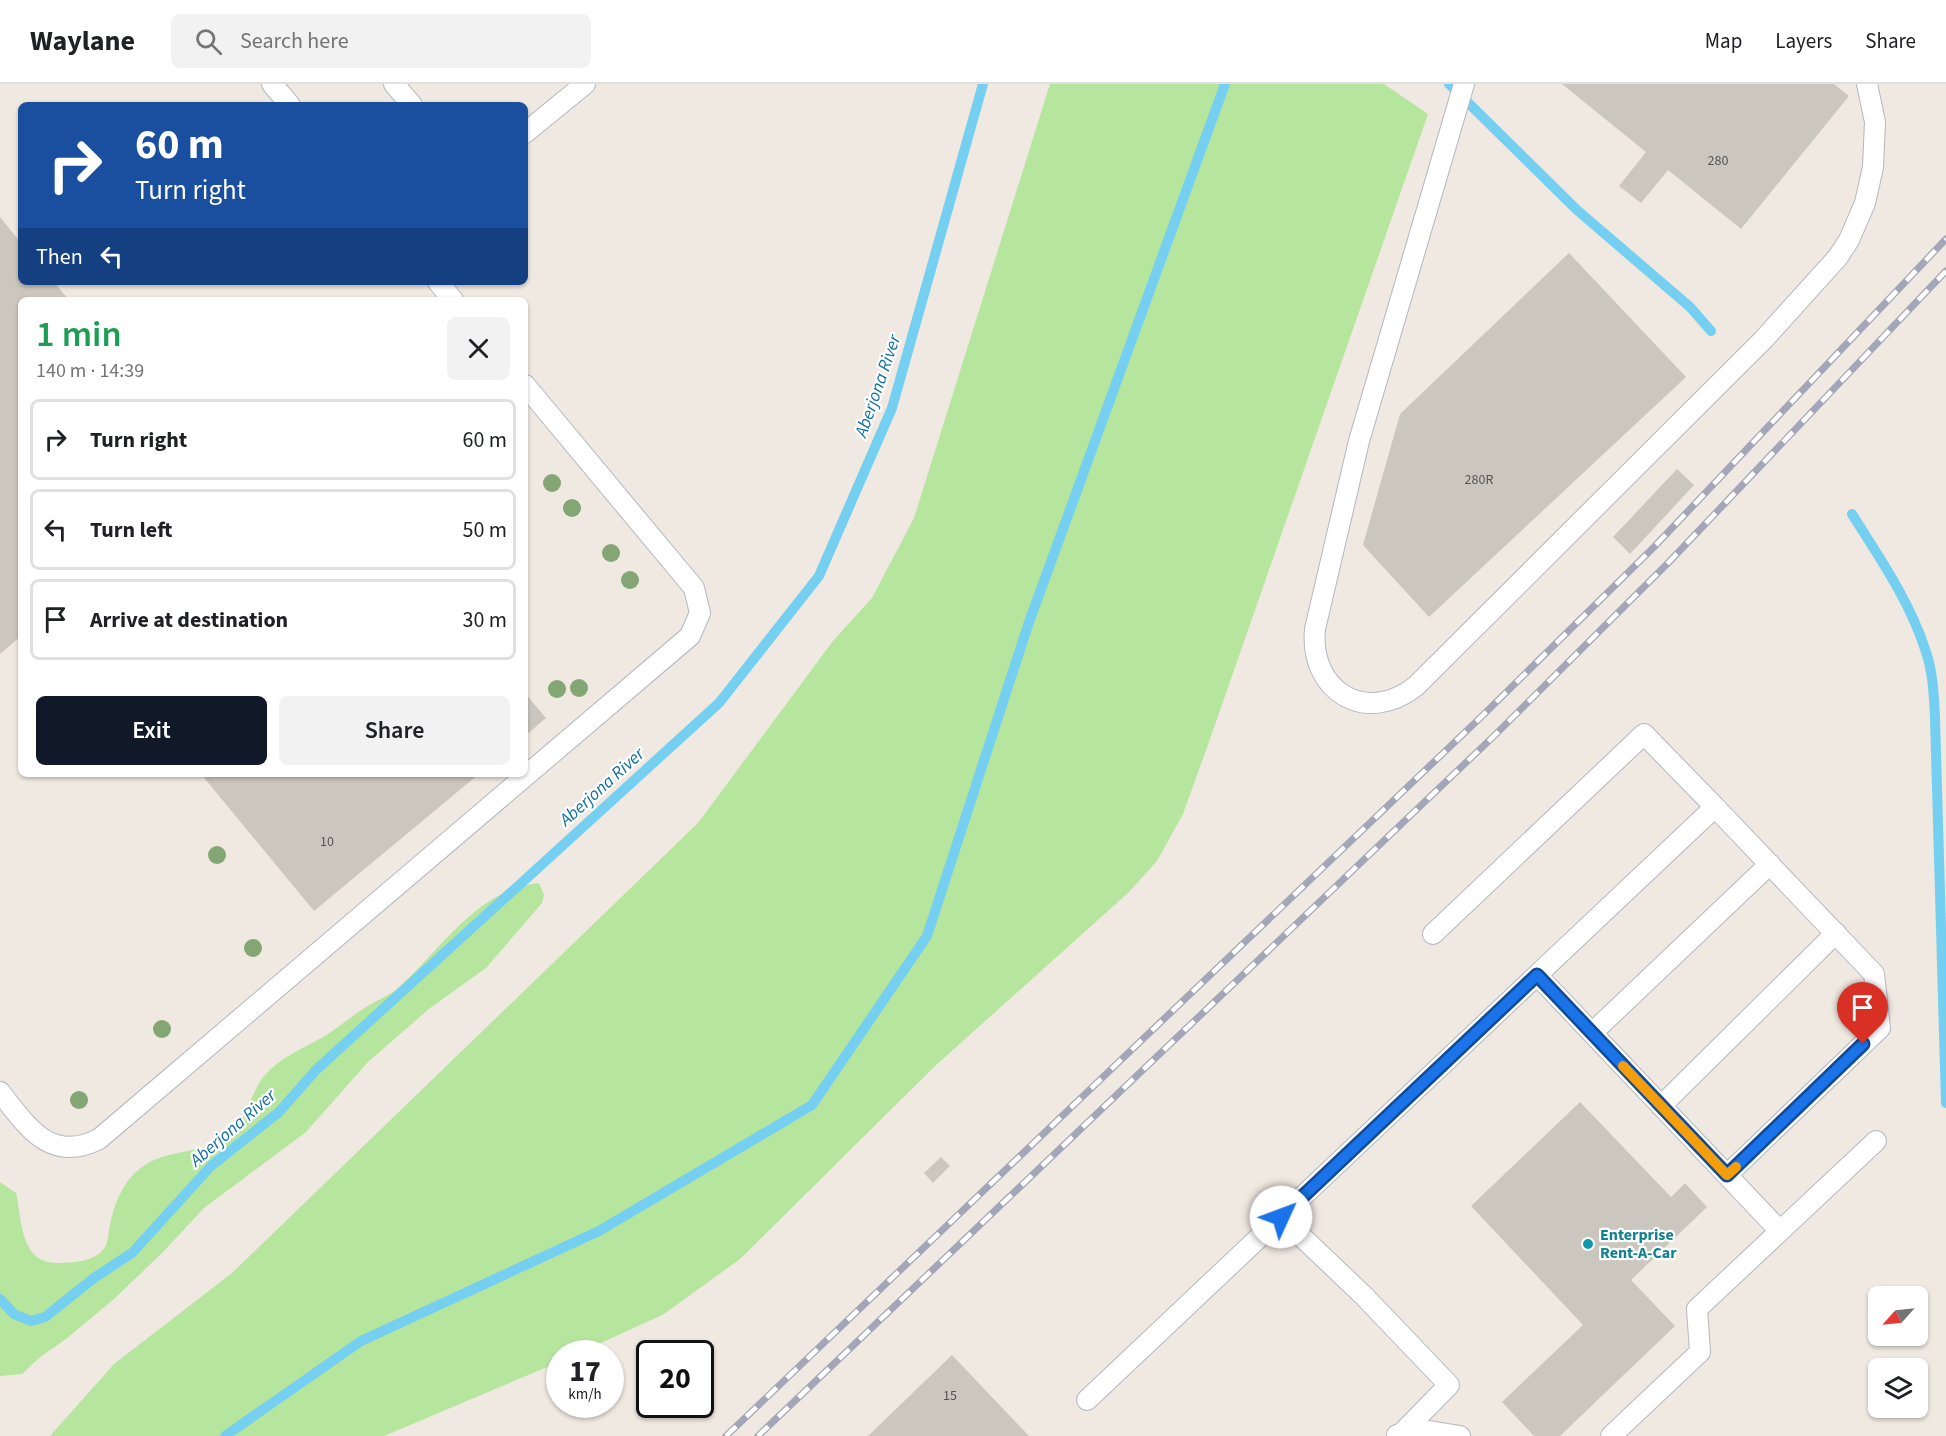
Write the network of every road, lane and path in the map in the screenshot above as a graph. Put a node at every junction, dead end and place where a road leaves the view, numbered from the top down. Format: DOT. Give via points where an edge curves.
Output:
graph roads {
  1 [pos="272,84"];
  2 [pos="394,84"];
  3 [pos="585,84"];
  4 [pos="1464,84"];
  5 [pos="1867,84"];
  6 [pos="287,102"];
  7 [pos="409,102"];
  8 [pos="528,131"];
  9 [pos="440,285"];
  10 [pos="450,297"];
  11 [pos="528,389"];
  12 [pos="528,774"];
  13 [pos="524,777"];
  14 [pos="1715,807"];
  15 [pos="1770,864"];
  16 [pos="1836,933"];
  17 [pos="1434,934"];
  18 [pos="1537,975"];
  19 [pos="1592,1033"];
  20 [pos="0,1092"];
  21 [pos="1661,1106"];
  22 [pos="1876,1141"];
  23 [pos="1727,1175"];
  24 [pos="1281,1217"];
  25 [pos="1780,1231"];
  26 [pos="1087,1400"];
  27 [pos="1397,1435"];
  28 [pos="1460,1436"];
  29 [pos="1611,1436"];
  1 -- 6 [label="lane"];
  2 -- 7 [label="lane"];
  3 -- 8 [label="lane"];
  4 -- 5 [label="lane" via="1359,441 1315,629 1315,655 1325,679 1344,696 1369,703 1394,700 1416,686 1764,339 1838,257 1865,203 1873,167 1875,122"];
  9 -- 10 [label="lane"];
  11 -- 12 [label="lane" via="694,588 700,613 690,636"];
  13 -- 20 [label="lane" via="99,1139 74,1147 49,1143 28,1128"];
  14 -- 15 [label="lane"];
  14 -- 17 [label="lane" via="1644,734"];
  14 -- 18 [label="lane"];
  15 -- 16 [label="lane"];
  15 -- 19 [label="lane"];
  16 -- 21 [label="lane"];
  16 -- 23 [label="lane" via="1874,974 1880,1028"];
  18 -- 19 [label="lane"];
  18 -- 24 [label="lane"];
  19 -- 21 [label="lane"];
  21 -- 23 [label="lane"];
  22 -- 25 [label="lane"];
  23 -- 25 [label="lane"];
  24 -- 26 [label="lane"];
  24 -- 27 [label="lane" via="1449,1385"];
  25 -- 29 [label="lane" via="1697,1309 1700,1352"];
  27 -- 28 [label="lane" via="1429,1431"];
}
